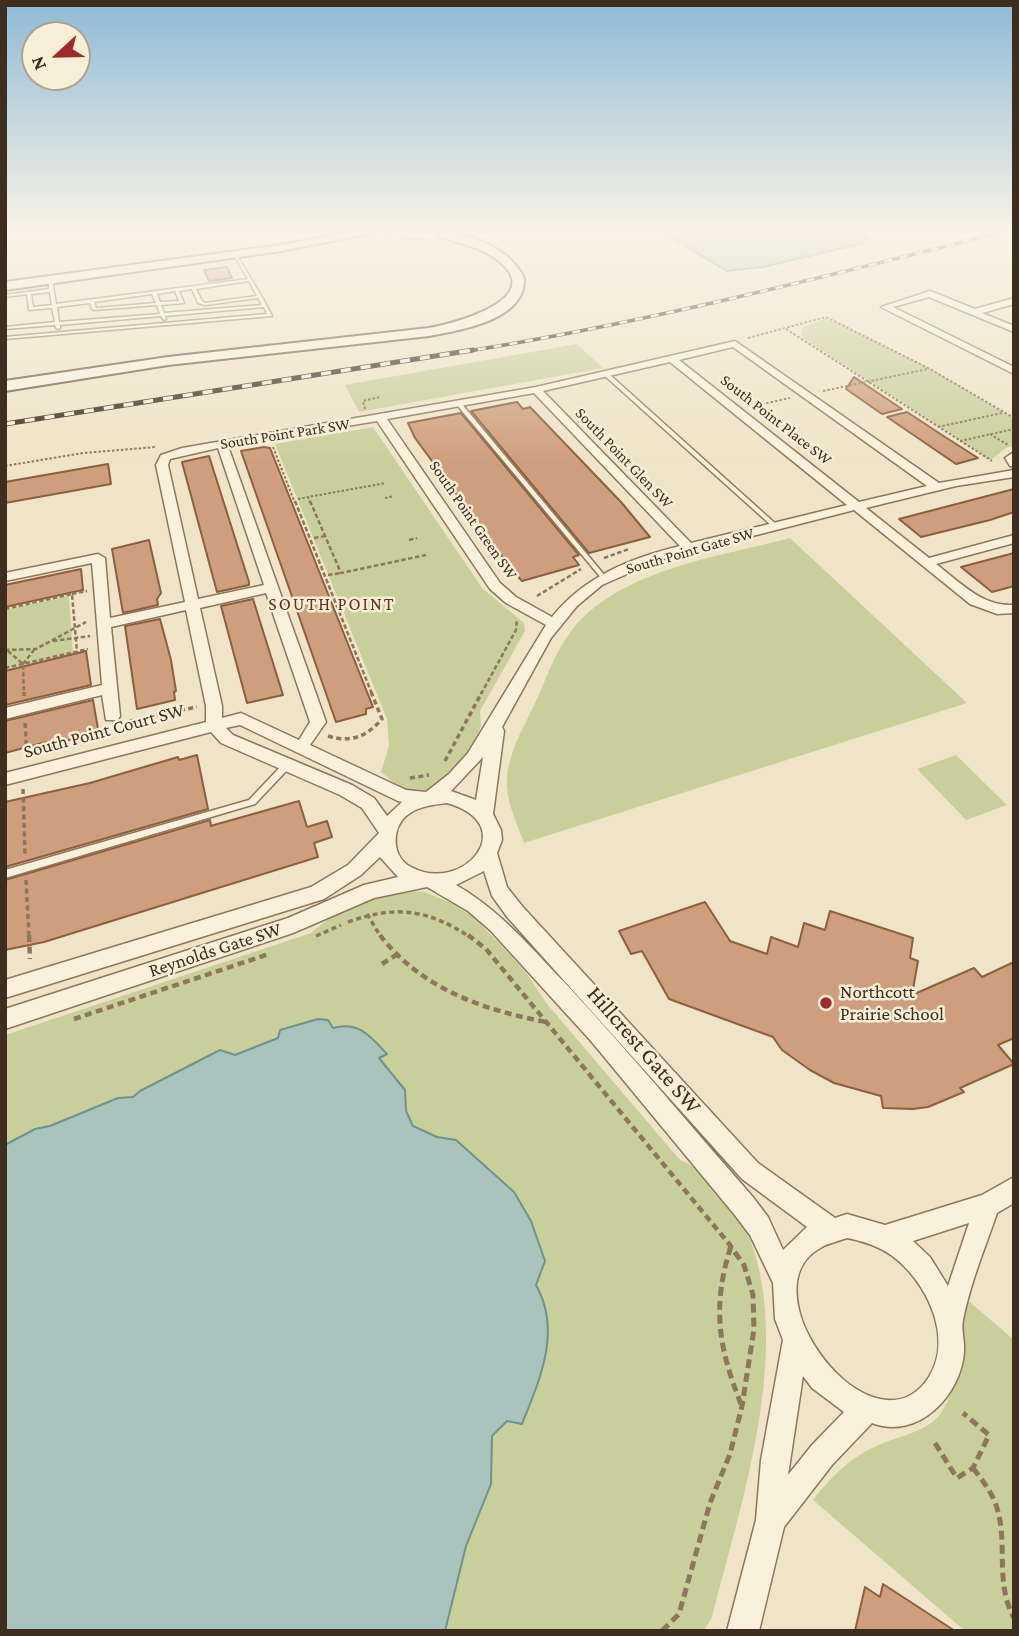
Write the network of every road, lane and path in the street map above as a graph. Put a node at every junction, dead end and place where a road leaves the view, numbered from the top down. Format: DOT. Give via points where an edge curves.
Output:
graph roads {
  1 [pos="55,308"];
  2 [pos="160,308"];
  3 [pos="235,308"];
  4 [pos="266,308"];
  5 [pos="501,308"];
  6 [pos="886,308"];
  7 [pos="966,308"];
  8 [pos="988,308"];
  9 [pos="975,312"];
  10 [pos="163,314"];
  11 [pos="825,317"];
  12 [pos="57,323"];
  13 [pos="165,324"];
  14 [pos="5,328"];
  15 [pos="786,329"];
  16 [pos="1014,329"];
  17 [pos="58,333"];
  18 [pos="5,338"];
  19 [pos="673,360"];
  20 [pos="930,369"];
  21 [pos="1014,371"];
  22 [pos="607,375"];
  23 [pos="56,376"];
  24 [pos="5,380"];
  25 [pos="868,382"];
  26 [pos="5,386"];
  27 [pos="536,390"];
  28 [pos="813,393"];
  29 [pos="799,396"];
  30 [pos="380,397"];
  31 [pos="459,404"];
  32 [pos="747,408"];
  33 [pos="1004,412"];
  34 [pos="363,413"];
  35 [pos="381,418"];
  36 [pos="1014,418"];
  37 [pos="938,427"];
  38 [pos="1014,429"];
  39 [pos="990,434"];
  40 [pos="960,441"];
  41 [pos="271,442"];
  42 [pos="222,445"];
  43 [pos="157,446"];
  44 [pos="1013,456"];
  45 [pos="992,461"];
  46 [pos="5,466"];
  47 [pos="1014,473"];
  48 [pos="956,482"];
  49 [pos="386,483"];
  50 [pos="937,487"];
  51 [pos="394,496"];
  52 [pos="308,497"];
  53 [pos="385,498"];
  54 [pos="298,499"];
  55 [pos="859,506"];
  56 [pos="322,508"];
  57 [pos="313,509"];
  58 [pos="775,527"];
  59 [pos="326,536"];
  60 [pos="314,538"];
  61 [pos="417,538"];
  62 [pos="1014,539"];
  63 [pos="409,540"];
  64 [pos="690,549"];
  65 [pos="343,554"];
  66 [pos="426,555"];
  67 [pos="335,556"];
  68 [pos="927,562"];
  69 [pos="341,573"];
  70 [pos="328,575"];
  71 [pos="5,577"];
  72 [pos="604,578"];
  73 [pos="271,588"];
  74 [pos="193,605"];
  75 [pos="1014,609"];
  76 [pos="5,611"];
  77 [pos="516,619"];
  78 [pos="74,624"];
  79 [pos="554,624"];
  80 [pos="103,625"];
  81 [pos="75,639"];
  82 [pos="51,641"];
  83 [pos="6,650"];
  84 [pos="34,650"];
  85 [pos="85,650"];
  86 [pos="77,652"];
  87 [pos="23,664"];
  88 [pos="5,668"];
  89 [pos="109,688"];
  90 [pos="24,701"];
  91 [pos="199,708"];
  92 [pos="170,713"];
  93 [pos="5,714"];
  94 [pos="24,715"];
  95 [pos="183,716"];
  96 [pos="116,719"];
  97 [pos="214,724"];
  98 [pos="497,724"];
  99 [pos="310,736"];
  100 [pos="27,756"];
  101 [pos="443,764"];
  102 [pos="286,766"];
  103 [pos="433,774"];
  104 [pos="5,779"];
  105 [pos="406,779"];
  106 [pos="428,797"];
  107 [pos="484,814"];
  108 [pos="385,833"];
  109 [pos="488,853"];
  110 [pos="5,874"];
  111 [pos="428,880"];
  112 [pos="367,914"];
  113 [pos="310,938"];
  114 [pos="274,952"];
  115 [pos="396,955"];
  116 [pos="382,964"];
  117 [pos="5,989"];
  118 [pos="5,1019"];
  119 [pos="70,1020"];
  120 [pos="548,1022"];
  121 [pos="1014,1189"];
  122 [pos="987,1205"];
  123 [pos="828,1228"];
  124 [pos="886,1237"];
  125 [pos="731,1245"];
  126 [pos="785,1281"];
  127 [pos="949,1322"];
  128 [pos="795,1343"];
  129 [pos="741,1406"];
  130 [pos="866,1410"];
  131 [pos="963,1413"];
  132 [pos="935,1443"];
  133 [pos="973,1468"];
  134 [pos="771,1520"];
  135 [pos="1014,1618"];
  136 [pos="662,1631"];
  137 [pos="743,1631"];
  1 -- 12 [label="lane"];
  2 -- 10 [label="lane"];
  3 -- 10 [label="lane"];
  4 -- 13 [label="lane" via="270,315"];
  5 -- 23 [label="main road" via="461,325"];
  6 -- 21 [label="street"];
  7 -- 9 [label="street"];
  8 -- 9 [label="street"];
  9 -- 16 [label="street"];
  10 -- 12 [label="lane"];
  10 -- 13 [label="lane"];
  11 -- 20 [label="path"];
  12 -- 14 [label="lane"];
  12 -- 17 [label="lane"];
  13 -- 17 [label="lane"];
  15 -- 25 [label="path"];
  17 -- 18 [label="lane"];
  19 -- 22 [label="street, South Point Park SW"];
  19 -- 50 [label="street, South Point Park SW" via="735,344"];
  19 -- 55 [label="street, South Point Place SW"];
  20 -- 25 [label="path"];
  20 -- 33 [label="path"];
  22 -- 27 [label="street, South Point Park SW"];
  22 -- 58 [label="lane"];
  23 -- 24 [label="main road"];
  23 -- 26 [label="main road"];
  25 -- 28 [label="path"];
  25 -- 37 [label="path"];
  27 -- 31 [label="street, South Point Park SW"];
  27 -- 64 [label="street, South Point Glen SW"];
  29 -- 32 [label="path"];
  30 -- 34 [label="path" via="363,401"];
  31 -- 35 [label="street, South Point Park SW"];
  31 -- 72 [label="lane"];
  33 -- 36 [label="path"];
  33 -- 37 [label="path"];
  35 -- 42 [label="street, South Point Park SW"];
  35 -- 79 [label="street, South Point Green SW" via="495,586"];
  37 -- 40 [label="path"];
  38 -- 39 [label="path"];
  39 -- 40 [label="path"];
  39 -- 44 [label="path"];
  40 -- 45 [label="path"];
  41 -- 99 [label="path" via="382,719 351,742"];
  42 -- 73 [label="street"];
  42 -- 74 [label="street, South Point Park SW" via="173,454 161,463"];
  43 -- 46 [label="path"];
  44 -- 48 [label="street, South Point Gate SW" via="1004,466"];
  47 -- 48 [label="street, South Point Gate SW"];
  48 -- 50 [label="street, South Point Gate SW"];
  49 -- 52 [label="path"];
  50 -- 55 [label="street, South Point Gate SW"];
  51 -- 53 [label="path"];
  52 -- 54 [label="path"];
  52 -- 57 [label="path"];
  55 -- 58 [label="street, South Point Gate SW"];
  55 -- 68 [label="street, South Point Place SW"];
  56 -- 57 [label="path"];
  57 -- 59 [label="path"];
  58 -- 64 [label="street, South Point Gate SW"];
  59 -- 60 [label="path"];
  59 -- 67 [label="path"];
  61 -- 63 [label="path"];
  62 -- 68 [label="street"];
  64 -- 72 [label="street, South Point Gate SW"];
  65 -- 67 [label="path"];
  66 -- 69 [label="path"];
  67 -- 69 [label="path"];
  68 -- 75 [label="street, South Point Place SW" via="981,605"];
  69 -- 70 [label="path"];
  71 -- 80 [label="street" via="98,558"];
  72 -- 79 [label="street, South Point Gate SW"];
  73 -- 74 [label="street"];
  73 -- 99 [label="street" via="318,722"];
  74 -- 80 [label="street"];
  74 -- 97 [label="street, South Point Park SW"];
  76 -- 78 [label="path" via="72,594"];
  77 -- 101 [label="path" via="516,630"];
  78 -- 80 [label="path"];
  78 -- 81 [label="path"];
  78 -- 82 [label="path"];
  79 -- 98 [label="street, South Point Gate SW" via="535,650"];
  80 -- 81 [label="path"];
  80 -- 89 [label="street"];
  81 -- 82 [label="path"];
  81 -- 86 [label="path"];
  82 -- 84 [label="path"];
  83 -- 84 [label="path"];
  83 -- 87 [label="path"];
  84 -- 87 [label="path"];
  85 -- 86 [label="path"];
  86 -- 87 [label="path"];
  87 -- 88 [label="path"];
  87 -- 90 [label="path"];
  89 -- 93 [label="street"];
  89 -- 96 [label="street"];
  91 -- 92 [label="path"];
  92 -- 95 [label="path"];
  92 -- 96 [label="path"];
  94 -- 100 [label="path"];
  97 -- 102 [label="street" via="227,739"];
  97 -- 104 [label="street, South Point Court SW"];
  97 -- 106 [label="street" via="241,719 404,796"];
  98 -- 106 [label="street, South Point Gate SW" via="463,773"];
  98 -- 107 [label="street, South Point Gate SW"];
  102 -- 108 [label="street" via="368,803"];
  102 -- 110 [label="lane" via="252,802"];
  103 -- 105 [label="path"];
  106 -- 107 [label="street" via="461,799"];
  106 -- 108 [label="street" via="401,809"];
  107 -- 109 [label="street" via="492,837"];
  108 -- 111 [label="street" via="386,852 394,864 406,874"];
  108 -- 117 [label="street, Reynolds Gate SW" via="371,858 357,871 317,893"];
  109 -- 111 [label="street" via="466,874"];
  109 -- 123 [label="street, Hillcrest Gate SW" via="499,890 515,912 750,1171"];
  111 -- 118 [label="street, Reynolds Gate SW" via="372,891 293,925"];
  111 -- 126 [label="street, Hillcrest Gate SW" via="475,905 497,924 598,1034 759,1226"];
  112 -- 113 [label="path"];
  112 -- 115 [label="path"];
  112 -- 120 [label="path" via="420,912 466,933"];
  114 -- 119 [label="path"];
  115 -- 116 [label="path"];
  115 -- 120 [label="path" via="468,1001"];
  120 -- 125 [label="path"];
  121 -- 122 [label="street"];
  122 -- 124 [label="street"];
  122 -- 127 [label="street"];
  123 -- 124 [label="street" via="847,1226"];
  123 -- 126 [label="street" via="808,1239 793,1257"];
  124 -- 127 [label="street" via="926,1272"];
  125 -- 129 [label="path" via="719,1287 717,1323"];
  125 -- 129 [label="path" via="744,1265 753,1295 754,1329"];
  126 -- 128 [label="street" via="785,1311"];
  127 -- 130 [label="street" via="949,1368 927,1402 888,1414"];
  128 -- 130 [label="street" via="813,1372 838,1395"];
  128 -- 134 [label="street" via="775,1460"];
  129 -- 136 [label="path" via="679,1614"];
  130 -- 134 [label="street" via="822,1455"];
  131 -- 133 [label="path" via="989,1435"];
  132 -- 133 [label="path" via="957,1478"];
  133 -- 135 [label="path" via="998,1511 1000,1581"];
  134 -- 137 [label="street"];
}
